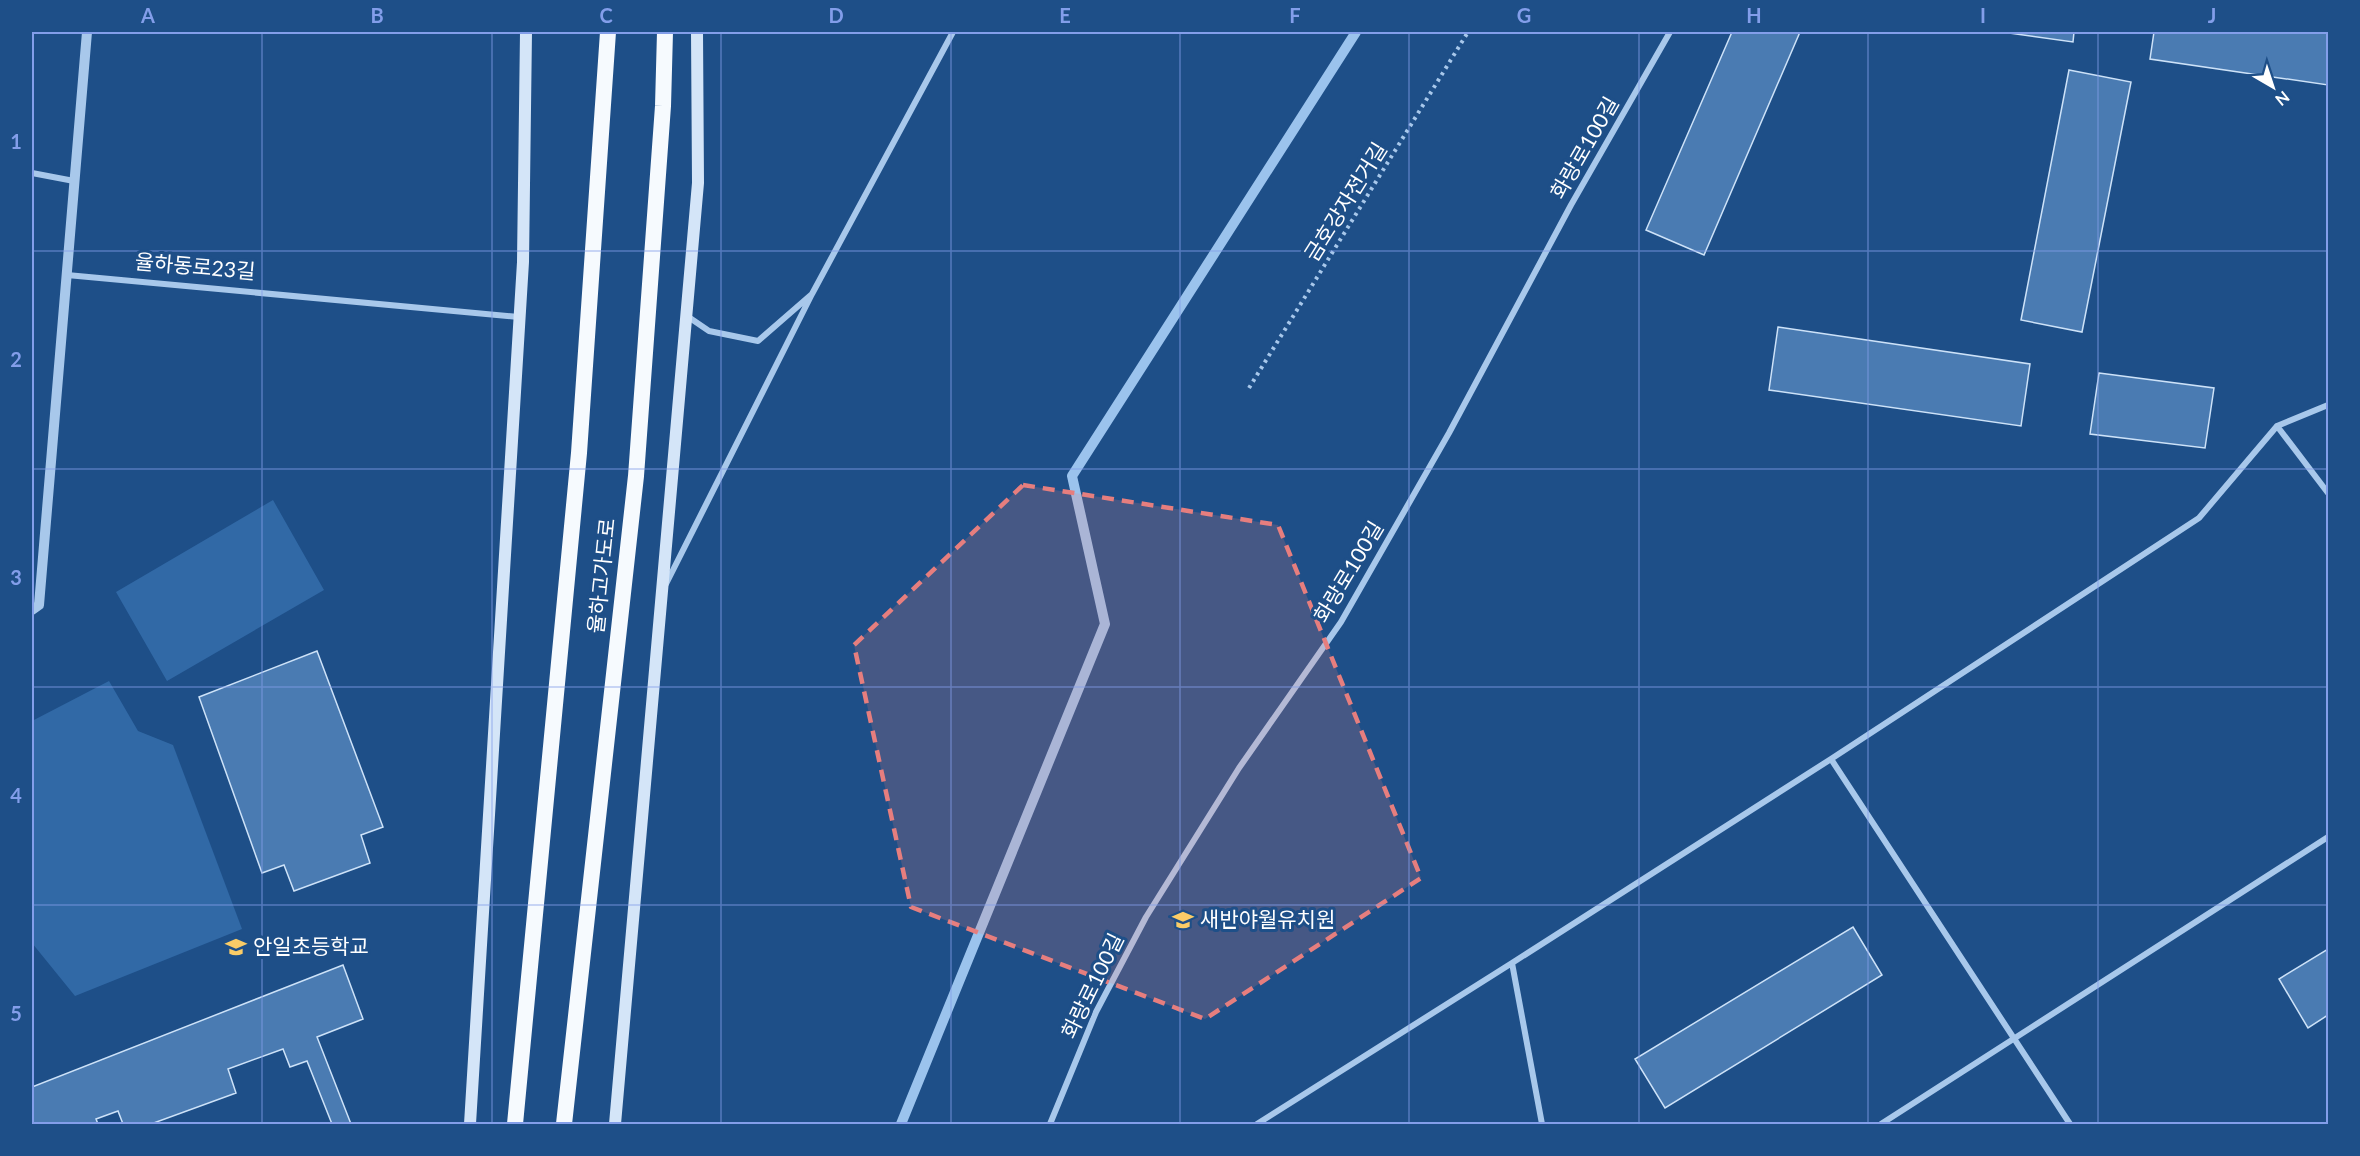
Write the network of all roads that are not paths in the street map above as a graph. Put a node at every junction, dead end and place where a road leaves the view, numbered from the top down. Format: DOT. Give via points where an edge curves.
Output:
graph roads {
  1 [pos="87,32"];
  2 [pos="526,32"];
  3 [pos="608,32"];
  4 [pos="665,32"];
  5 [pos="697,32"];
  6 [pos="952,32"];
  7 [pos="1670,32"];
  8 [pos="32,173"];
  9 [pos="75,181"];
  10 [pos="67,275"];
  11 [pos="812,294"];
  12 [pos="686,315"];
  13 [pos="520,317"];
  14 [pos="2328,405"];
  15 [pos="2277,426"];
  16 [pos="2328,493"];
  17 [pos="662,593"];
  18 [pos="32,610"];
  19 [pos="1831,759"];
  20 [pos="2328,837"];
  21 [pos="1512,963"];
  22 [pos="2014,1038"];
  23 [pos="470,1125"];
  24 [pos="515,1125"];
  25 [pos="564,1125"];
  26 [pos="615,1125"];
  27 [pos="1050,1125"];
  28 [pos="1257,1125"];
  29 [pos="1542,1125"];
  30 [pos="1881,1125"];
  31 [pos="2070,1125"];
  1 -- 9 [label="street"];
  2 -- 13 [label="main road"];
  3 -- 24 [label="highway, 율하고가도로" via="579,453"];
  4 -- 25 [label="highway, 율하고가도로" via="636,476"];
  5 -- 12 [label="main road" via="698,183"];
  6 -- 11 [label="street"];
  7 -- 27 [label="street, 화랑로100길" via="1341,622 1239,768 1146,916 1096,1012"];
  8 -- 9 [label="street"];
  9 -- 10 [label="street"];
  10 -- 13 [label="street, 율하동로23길"];
  10 -- 18 [label="street" via="39,605"];
  11 -- 12 [label="street" via="758,341 709,331"];
  11 -- 17 [label="street"];
  12 -- 17 [label="main road"];
  13 -- 23 [label="main road"];
  14 -- 15 [label="street"];
  15 -- 16 [label="street"];
  15 -- 19 [label="street" via="2199,518"];
  17 -- 26 [label="main road"];
  19 -- 21 [label="street"];
  19 -- 22 [label="street"];
  20 -- 22 [label="street"];
  21 -- 28 [label="street"];
  21 -- 29 [label="street"];
  22 -- 30 [label="street"];
  22 -- 31 [label="street"];
}
